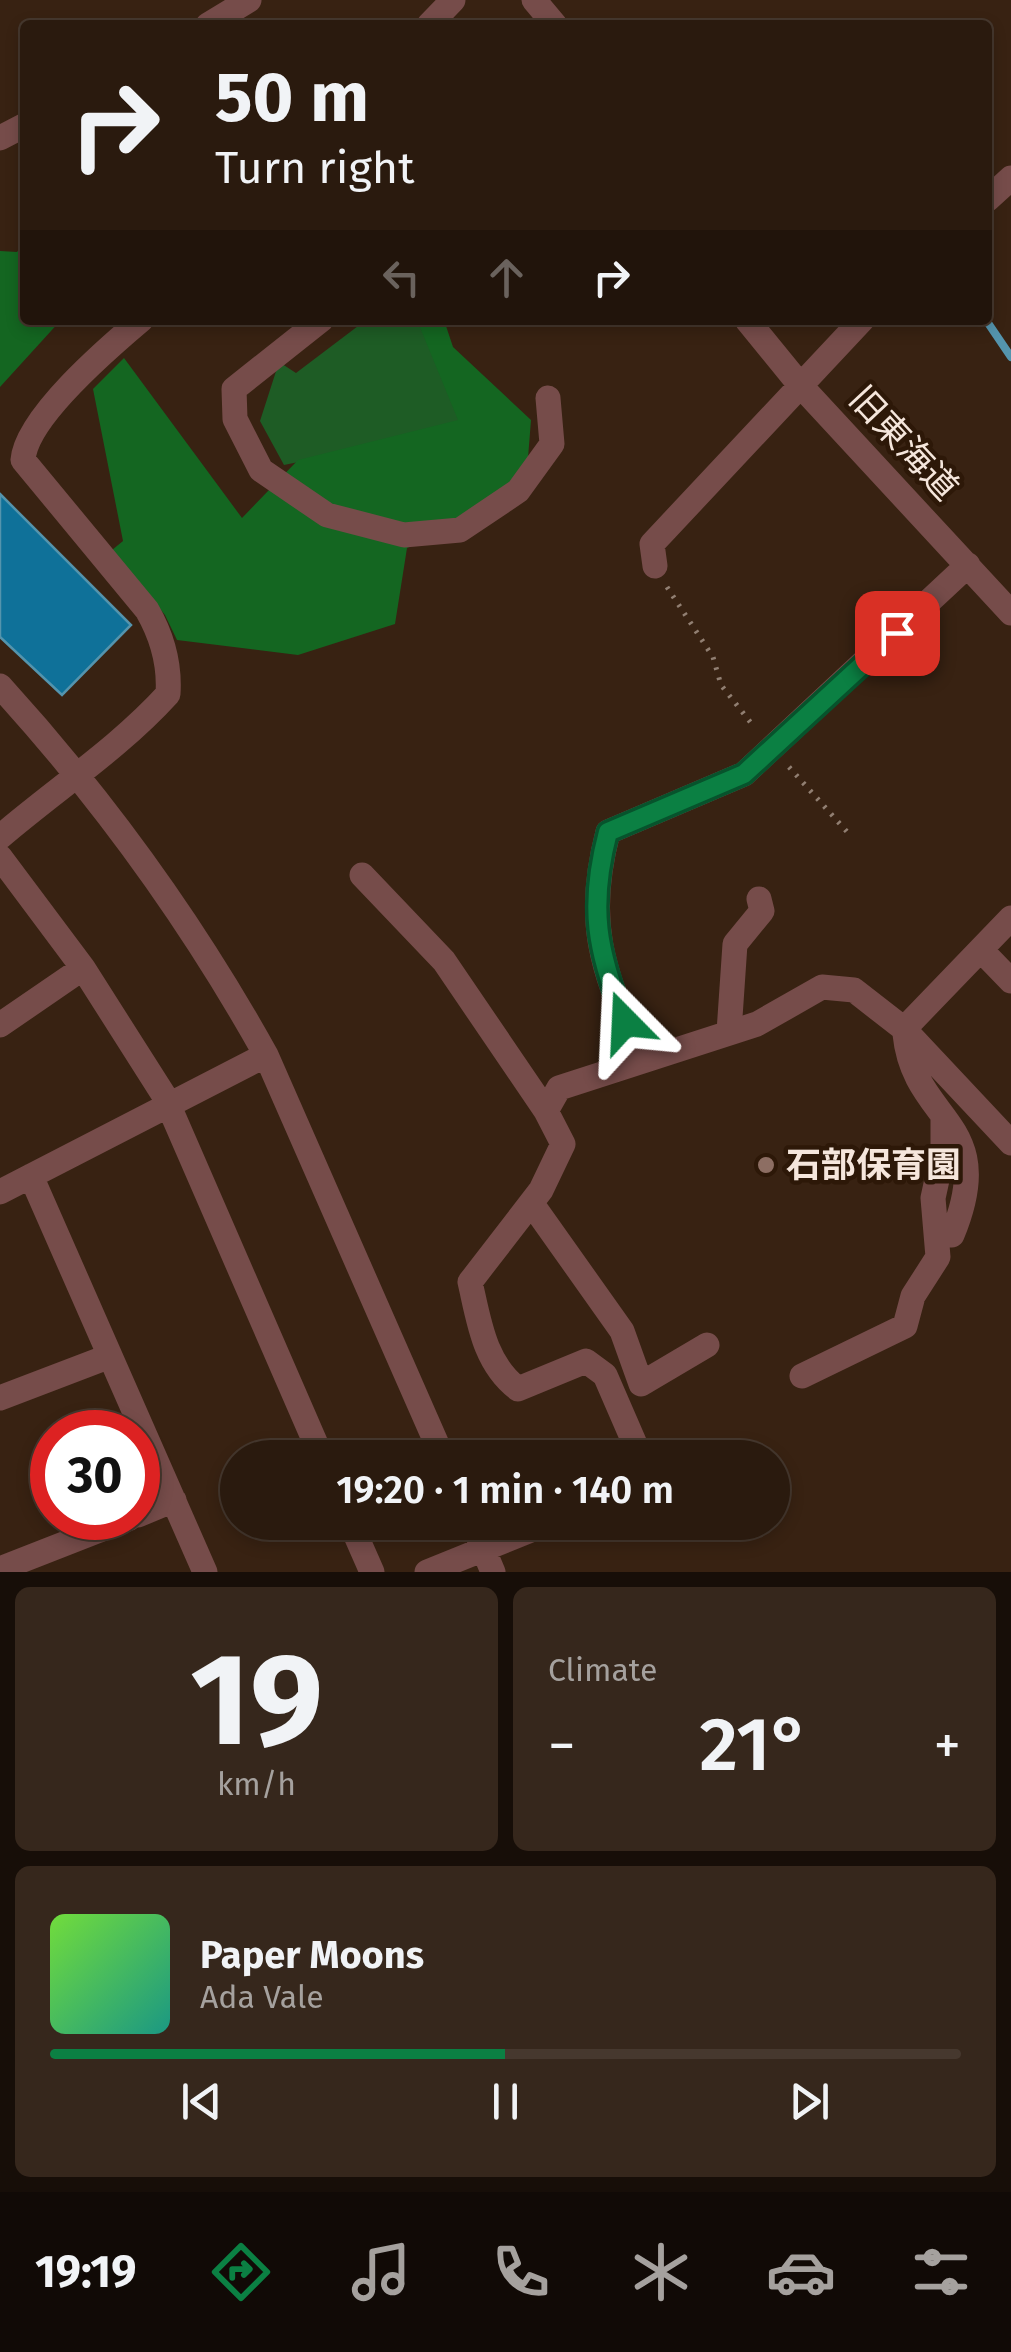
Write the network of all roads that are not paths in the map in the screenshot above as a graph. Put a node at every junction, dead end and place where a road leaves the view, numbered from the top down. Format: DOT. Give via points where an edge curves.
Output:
graph roads {
  1 [pos="249,0"];
  2 [pos="454,0"];
  3 [pos="216,20"];
  4 [pos="434,20"];
  5 [pos="1011,178"];
  6 [pos="992,195"];
  7 [pos="135,325"];
  8 [pos="310,325"];
  9 [pos="751,325"];
  10 [pos="857,325"];
  11 [pos="800,384"];
  12 [pos="548,398"];
  13 [pos="968,564"];
  14 [pos="656,566"];
  15 [pos="1011,612"];
  16 [pos="0,686"];
  17 [pos="76,772"];
  18 [pos="0,838"];
  19 [pos="0,857"];
  20 [pos="362,875"];
  21 [pos="759,899"];
  22 [pos="1011,918"];
  23 [pos="982,951"];
  24 [pos="83,968"];
  25 [pos="1011,981"];
  26 [pos="0,1026"];
  27 [pos="904,1029"];
  28 [pos="729,1032"];
  29 [pos="266,1055"];
  30 [pos="640,1058"];
  31 [pos="168,1105"];
  32 [pos="546,1111"];
  33 [pos="943,1118"];
  34 [pos="1011,1143"];
  35 [pos="31,1176"];
  36 [pos="0,1192"];
  37 [pos="532,1204"];
  38 [pos="952,1235"];
  39 [pos="707,1345"];
  40 [pos="110,1356"];
  41 [pos="802,1376"];
  42 [pos="0,1398"];
  43 [pos="314,1440"];
  44 [pos="435,1440"];
  45 [pos="633,1440"];
  46 [pos="174,1500"];
  47 [pos="160,1505"];
  48 [pos="73,1540"];
  49 [pos="358,1540"];
  50 [pos="522,1540"];
  51 [pos="488,1561"];
  52 [pos="0,1568"];
  53 [pos="205,1572"];
  54 [pos="372,1572"];
  55 [pos="426,1572"];
  1 -- 3 [label="street"];
  2 -- 4 [label="street"];
  5 -- 6 [label="street"];
  7 -- 17 [label="street" via="100,354 24,447 29,471 147,610 169,672 168,694 145,719"];
  8 -- 12 [label="street" via="234,389 235,419 261,470 328,516 404,534 460,530 518,491 552,444"];
  9 -- 11 [label="street, 旧東海道"];
  10 -- 11 [label="street"];
  11 -- 13 [label="street, 旧東海道"];
  11 -- 14 [label="street" via="652,544"];
  13 -- 15 [label="street, 旧東海道"];
  13 -- 30 [label="street" via="744,774 608,832 595,879 596,936"];
  16 -- 17 [label="street"];
  17 -- 18 [label="street"];
  17 -- 29 [label="street" via="189,928"];
  19 -- 24 [label="street"];
  20 -- 32 [label="street" via="444,962"];
  21 -- 28 [label="street" via="762,911 735,944"];
  22 -- 23 [label="street"];
  23 -- 25 [label="street"];
  23 -- 27 [label="street"];
  24 -- 26 [label="street"];
  24 -- 31 [label="street"];
  27 -- 28 [label="street" via="854,990 822,987 758,1024"];
  27 -- 33 [label="street" via="907,1052"];
  27 -- 34 [label="street"];
  28 -- 30 [label="street"];
  29 -- 31 [label="street"];
  29 -- 44 [label="street"];
  30 -- 32 [label="street" via="559,1088"];
  31 -- 35 [label="street"];
  31 -- 43 [label="street"];
  32 -- 37 [label="street" via="563,1144"];
  33 -- 38 [label="street" via="961,1140 969,1170"];
  33 -- 41 [label="street" via="933,1198 938,1257 913,1296 905,1326"];
  35 -- 36 [label="street"];
  35 -- 40 [label="street"];
  37 -- 39 [label="street" via="622,1331 642,1384"];
  37 -- 45 [label="street" via="470,1282 482,1337 502,1376 518,1389 586,1362 605,1374"];
  40 -- 42 [label="street"];
  40 -- 46 [label="street"];
  46 -- 47 [label="street"];
  46 -- 53 [label="street"];
  48 -- 52 [label="street"];
  49 -- 54 [label="street"];
  50 -- 51 [label="street"];
  51 -- 55 [label="street"];
}
